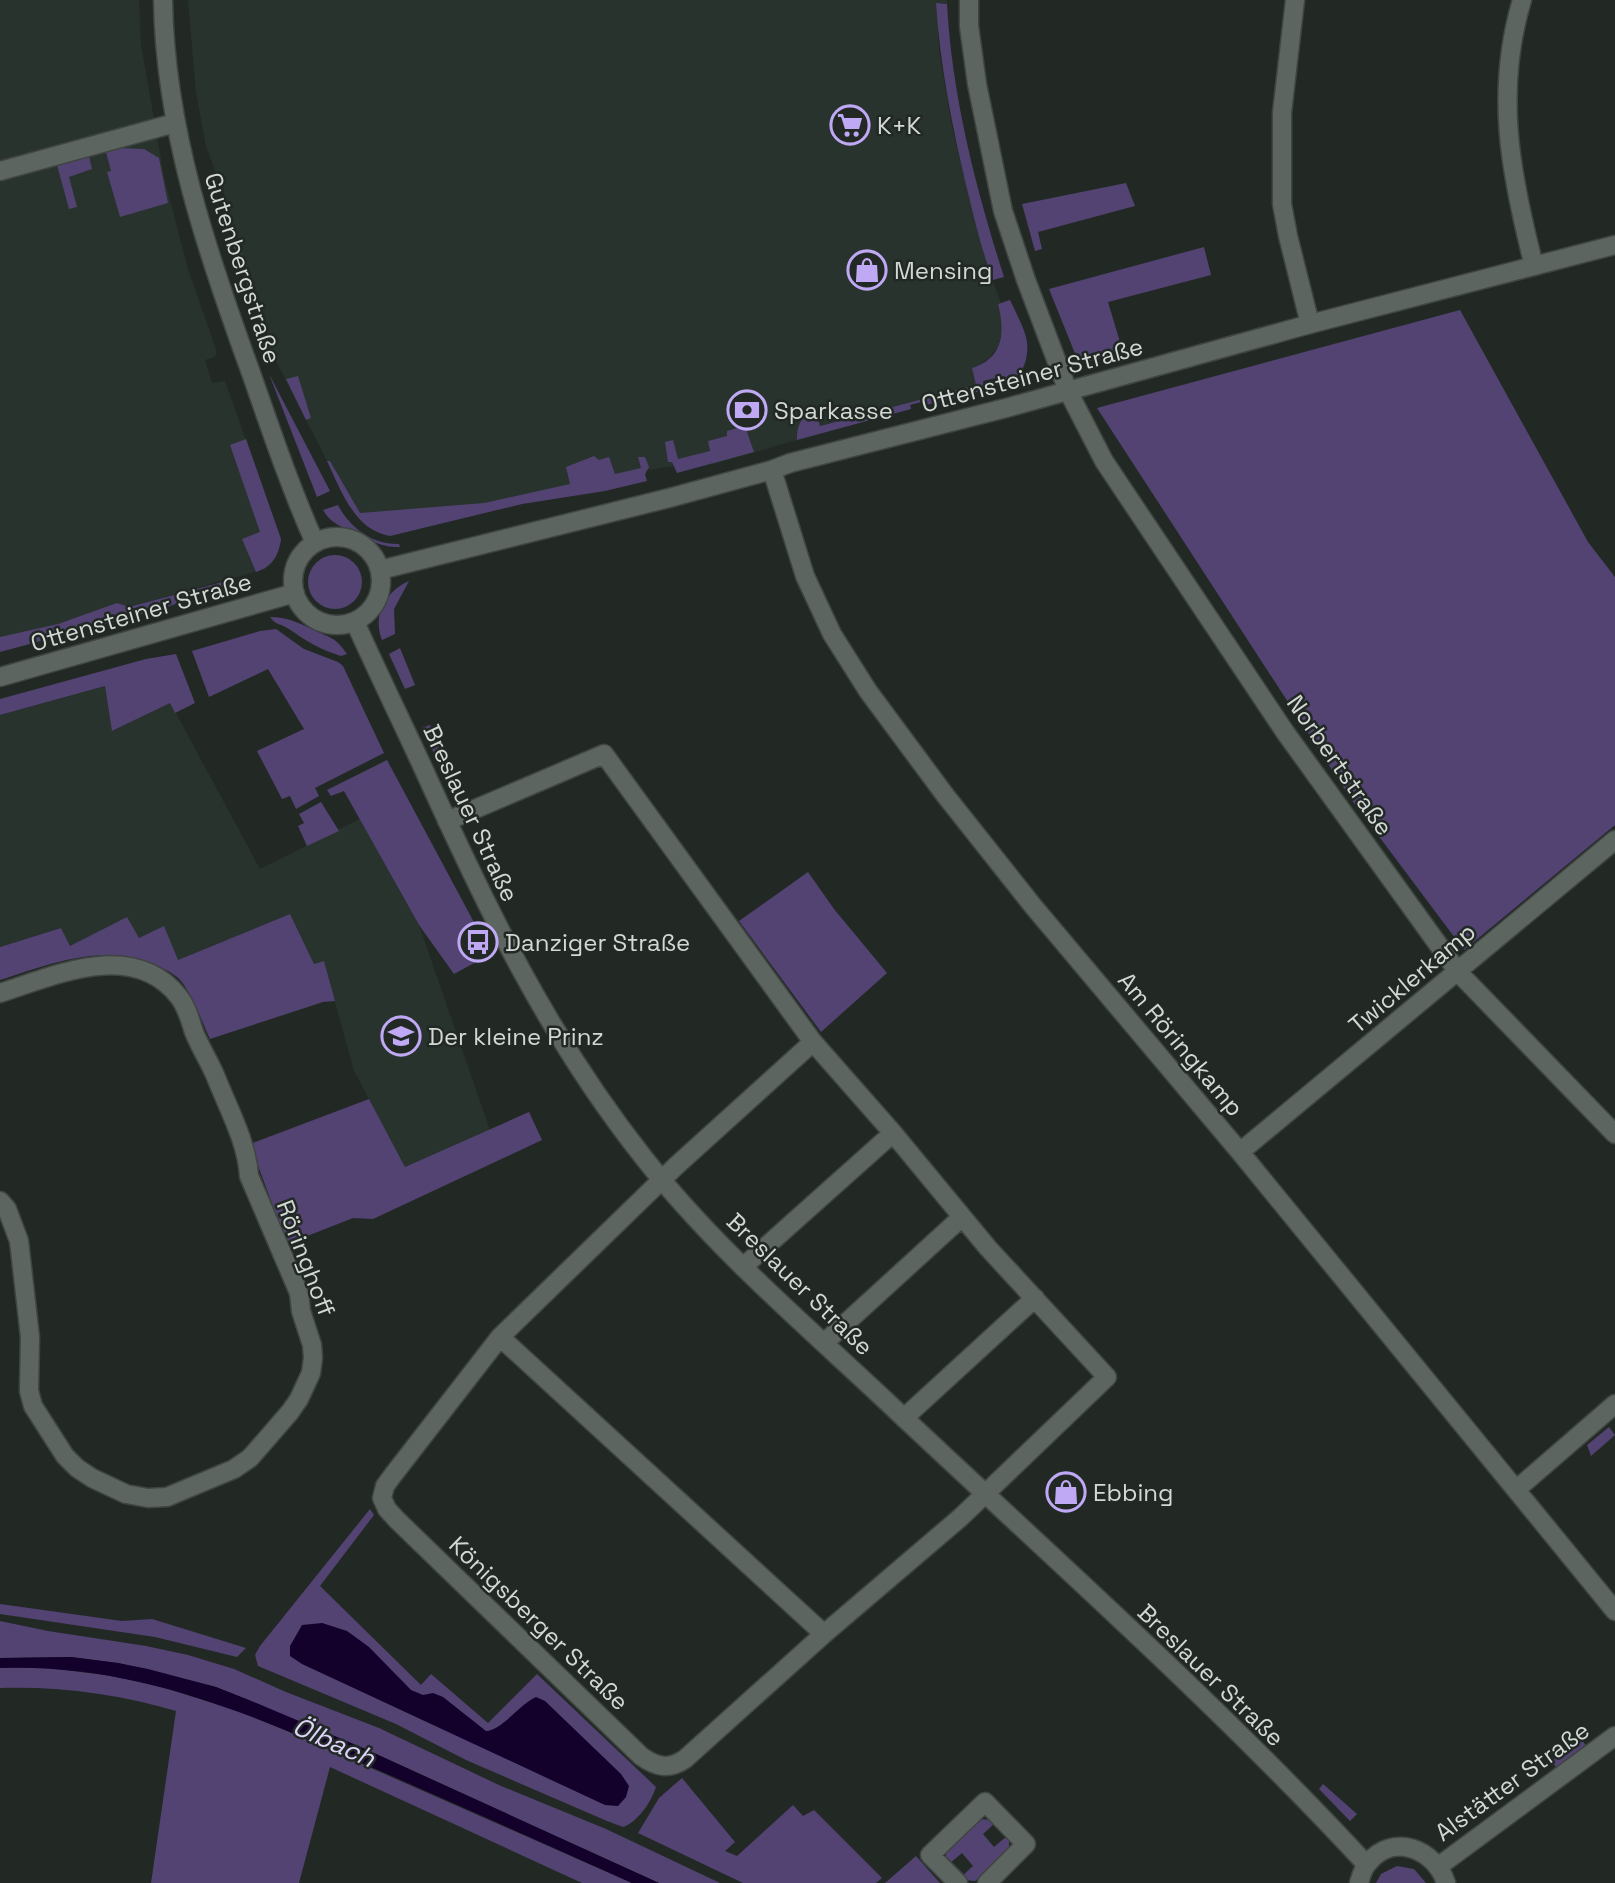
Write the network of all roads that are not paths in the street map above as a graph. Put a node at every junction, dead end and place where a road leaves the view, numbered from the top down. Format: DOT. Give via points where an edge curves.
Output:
graph roads {
  1 [pos="163,0"];
  2 [pos="969,0"];
  3 [pos="1295,0"];
  4 [pos="1522,0"];
  5 [pos="175,123"];
  6 [pos="0,171"];
  7 [pos="1615,245"];
  8 [pos="1534,266"];
  9 [pos="1310,324"];
  10 [pos="1068,391"];
  11 [pos="772,470"];
  12 [pos="315,542"];
  13 [pos="380,570"];
  14 [pos="295,593"];
  15 [pos="355,622"];
  16 [pos="0,677"];
  17 [pos="447,821"];
  18 [pos="1615,839"];
  19 [pos="1458,972"];
  20 [pos="0,993"];
  21 [pos="813,1042"];
  22 [pos="893,1133"];
  23 [pos="1615,1134"];
  24 [pos="1240,1152"];
  25 [pos="662,1181"];
  26 [pos="0,1201"];
  27 [pos="962,1217"];
  28 [pos="743,1266"];
  29 [pos="1035,1298"];
  30 [pos="500,1337"];
  31 [pos="824,1343"];
  32 [pos="1615,1404"];
  33 [pos="904,1418"];
  34 [pos="1517,1489"];
  35 [pos="984,1493"];
  36 [pos="1615,1611"];
  37 [pos="824,1634"];
  38 [pos="1615,1736"];
  39 [pos="1366,1864"];
  40 [pos="1442,1875"];
  41 [pos="958,1883"];
  42 [pos="987,1883"];
  43 [pos="1359,1883"];
  1 -- 5 [label="street, Gutenbergstraße"];
  2 -- 10 [label="street, Norbertstraße" via="977,84 1003,211"];
  3 -- 9 [label="street" via="1282,113 1282,204"];
  4 -- 8 [label="street" via="1508,80 1509,139 1512,174"];
  5 -- 6 [label="street"];
  5 -- 12 [label="street, Gutenbergstraße" via="188,183 223,295"];
  7 -- 8 [label="street, Ottensteiner Straße"];
  8 -- 9 [label="street, Ottensteiner Straße"];
  9 -- 10 [label="street, Ottensteiner Straße"];
  10 -- 11 [label="street, Ottensteiner Straße"];
  10 -- 19 [label="street, Norbertstraße" via="1104,461 1264,700"];
  11 -- 13 [label="street, Ottensteiner Straße"];
  11 -- 24 [label="street, Am Röringkamp" via="805,576 832,634 868,691 1025,896"];
  12 -- 13 [label="street" via="350,539 374,556"];
  12 -- 14 [label="street" via="296,565"];
  13 -- 15 [label="street" via="376,602"];
  14 -- 15 [label="street" via="314,619 328,624"];
  14 -- 16 [label="street, Ottensteiner Straße"];
  15 -- 17 [label="street, Breslauer Straße"];
  17 -- 21 [label="street" via="604,754"];
  17 -- 25 [label="street, Breslauer Straße" via="552,1028"];
  18 -- 19 [label="street, Twicklerkamp"];
  19 -- 23 [label="street, Norbertstraße"];
  19 -- 24 [label="street, Twicklerkamp"];
  20 -- 26 [label="street, Röringhoff" via="101,965 147,972 180,998 299,1293 313,1358 299,1399 250,1458 167,1497 126,1494 92,1478 65,1456 33,1406 19,1241"];
  21 -- 22 [label="street"];
  21 -- 25 [label="street"];
  22 -- 27 [label="street"];
  22 -- 28 [label="street"];
  24 -- 34 [label="street, Am Röringkamp"];
  25 -- 28 [label="street, Breslauer Straße"];
  25 -- 30 [label="street, Königsberger Straße"];
  27 -- 29 [label="street"];
  27 -- 31 [label="street"];
  28 -- 31 [label="street, Breslauer Straße"];
  29 -- 33 [label="street"];
  29 -- 35 [label="street" via="1107,1377"];
  30 -- 37 [label="street"];
  30 -- 37 [label="street, Königsberger Straße" via="393,1475 382,1497 397,1520 641,1755 664,1767 676,1765"];
  31 -- 33 [label="street, Breslauer Straße"];
  32 -- 34 [label="street"];
  33 -- 35 [label="street, Breslauer Straße"];
  34 -- 36 [label="street, Am Röringkamp"];
  35 -- 37 [label="street, Königsberger Straße"];
  35 -- 39 [label="street, Breslauer Straße" via="1198,1695"];
  38 -- 40 [label="street, Alstätter Straße"];
  39 -- 40 [label="street" via="1384,1851 1411,1848 1424,1853"];
  39 -- 43 [label="street"];
  41 -- 42 [label="street" via="930,1855 985,1802 1026,1844"];
}
